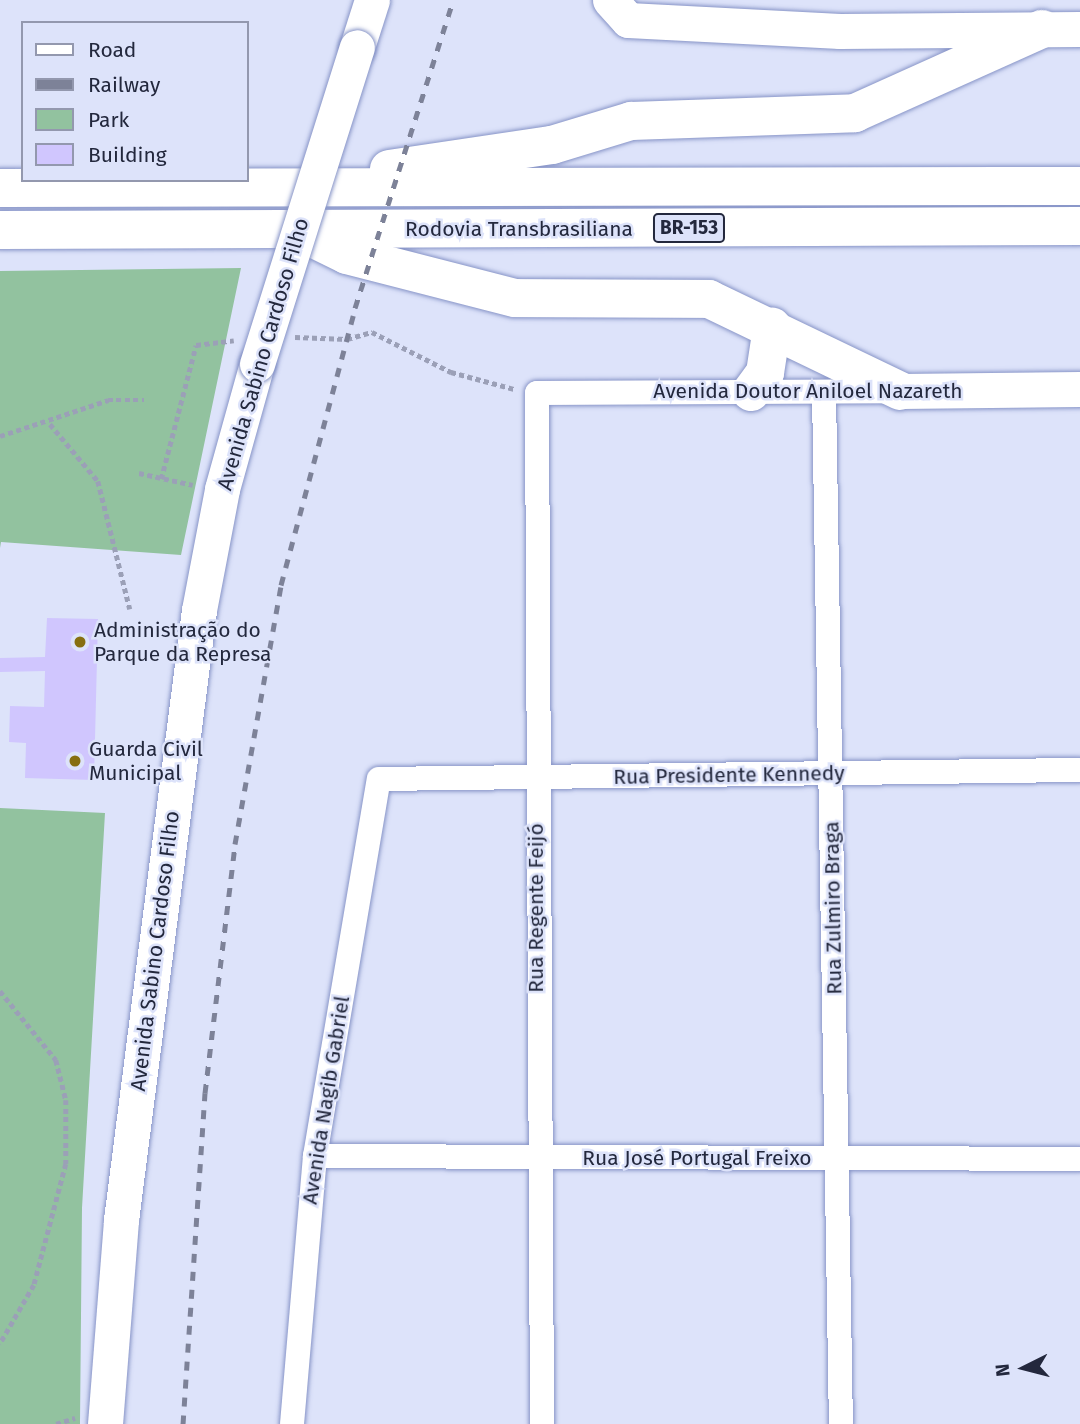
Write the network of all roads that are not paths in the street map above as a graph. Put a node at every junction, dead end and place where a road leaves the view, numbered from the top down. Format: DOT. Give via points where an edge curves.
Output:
graph roads {
  1 [pos="372,0"];
  2 [pos="610,0"];
  3 [pos="1042,29"];
  4 [pos="1080,29"];
  5 [pos="1080,186"];
  6 [pos="346,187"];
  7 [pos="0,188"];
  8 [pos="1080,226"];
  9 [pos="0,230"];
  10 [pos="297,230"];
  11 [pos="772,327"];
  12 [pos="1080,389"];
  13 [pos="900,391"];
  14 [pos="751,392"];
  15 [pos="824,392"];
  16 [pos="537,393"];
  17 [pos="1080,769"];
  18 [pos="831,773"];
  19 [pos="379,779"];
  20 [pos="536,779"];
  21 [pos="315,1156"];
  22 [pos="836,1157"];
  23 [pos="1080,1158"];
  24 [pos="537,1159"];
  25 [pos="95,1418"];
  26 [pos="292,1424"];
  27 [pos="542,1424"];
  28 [pos="841,1424"];
  1 -- 25 [label="main road, Avenida Sabino Cardoso Filho, bridge" via="247,352 199,610"];
  2 -- 3 [label="main road" via="628,20 840,31"];
  3 -- 4 [label="main road"];
  3 -- 6 [label="highway" via="855,113 631,121 552,145 395,166"];
  5 -- 6 [label="highway, Rodovia Transbrasiliana / BR-153"];
  6 -- 7 [label="highway, Rodovia Transbrasiliana / BR-153"];
  8 -- 10 [label="highway, Rodovia Transbrasiliana / BR-153"];
  9 -- 10 [label="highway, Rodovia Transbrasiliana / BR-153"];
  10 -- 11 [label="highway" via="347,255 514,298 709,299"];
  11 -- 13 [label="highway"];
  11 -- 14 [label="highway" via="768,362"];
  12 -- 13 [label="main road, Avenida Doutor Aniloel Nazareth"];
  13 -- 15 [label="street, Avenida Doutor Aniloel Nazareth"];
  14 -- 15 [label="street, Avenida Doutor Aniloel Nazareth"];
  14 -- 16 [label="street, Avenida Doutor Aniloel Nazareth"];
  15 -- 18 [label="street, Rua Zulmiro Braga"];
  16 -- 20 [label="street, Rua Regente Feijó"];
  17 -- 18 [label="street, Rua Presidente Kennedy"];
  18 -- 20 [label="street, Rua Presidente Kennedy"];
  18 -- 22 [label="street, Rua Zulmiro Braga"];
  19 -- 20 [label="street, Rua Presidente Kennedy"];
  19 -- 21 [label="street, Avenida Nagib Gabriel"];
  20 -- 24 [label="street, Rua Regente Feijó"];
  21 -- 24 [label="street, Rua José Portugal Freixo"];
  21 -- 26 [label="street, Avenida Nagib Gabriel"];
  22 -- 23 [label="street, Rua José Portugal Freixo"];
  22 -- 24 [label="street, Rua José Portugal Freixo"];
  22 -- 28 [label="street, Rua Zulmiro Braga"];
  24 -- 27 [label="street, Rua Regente Feijó"];
}
